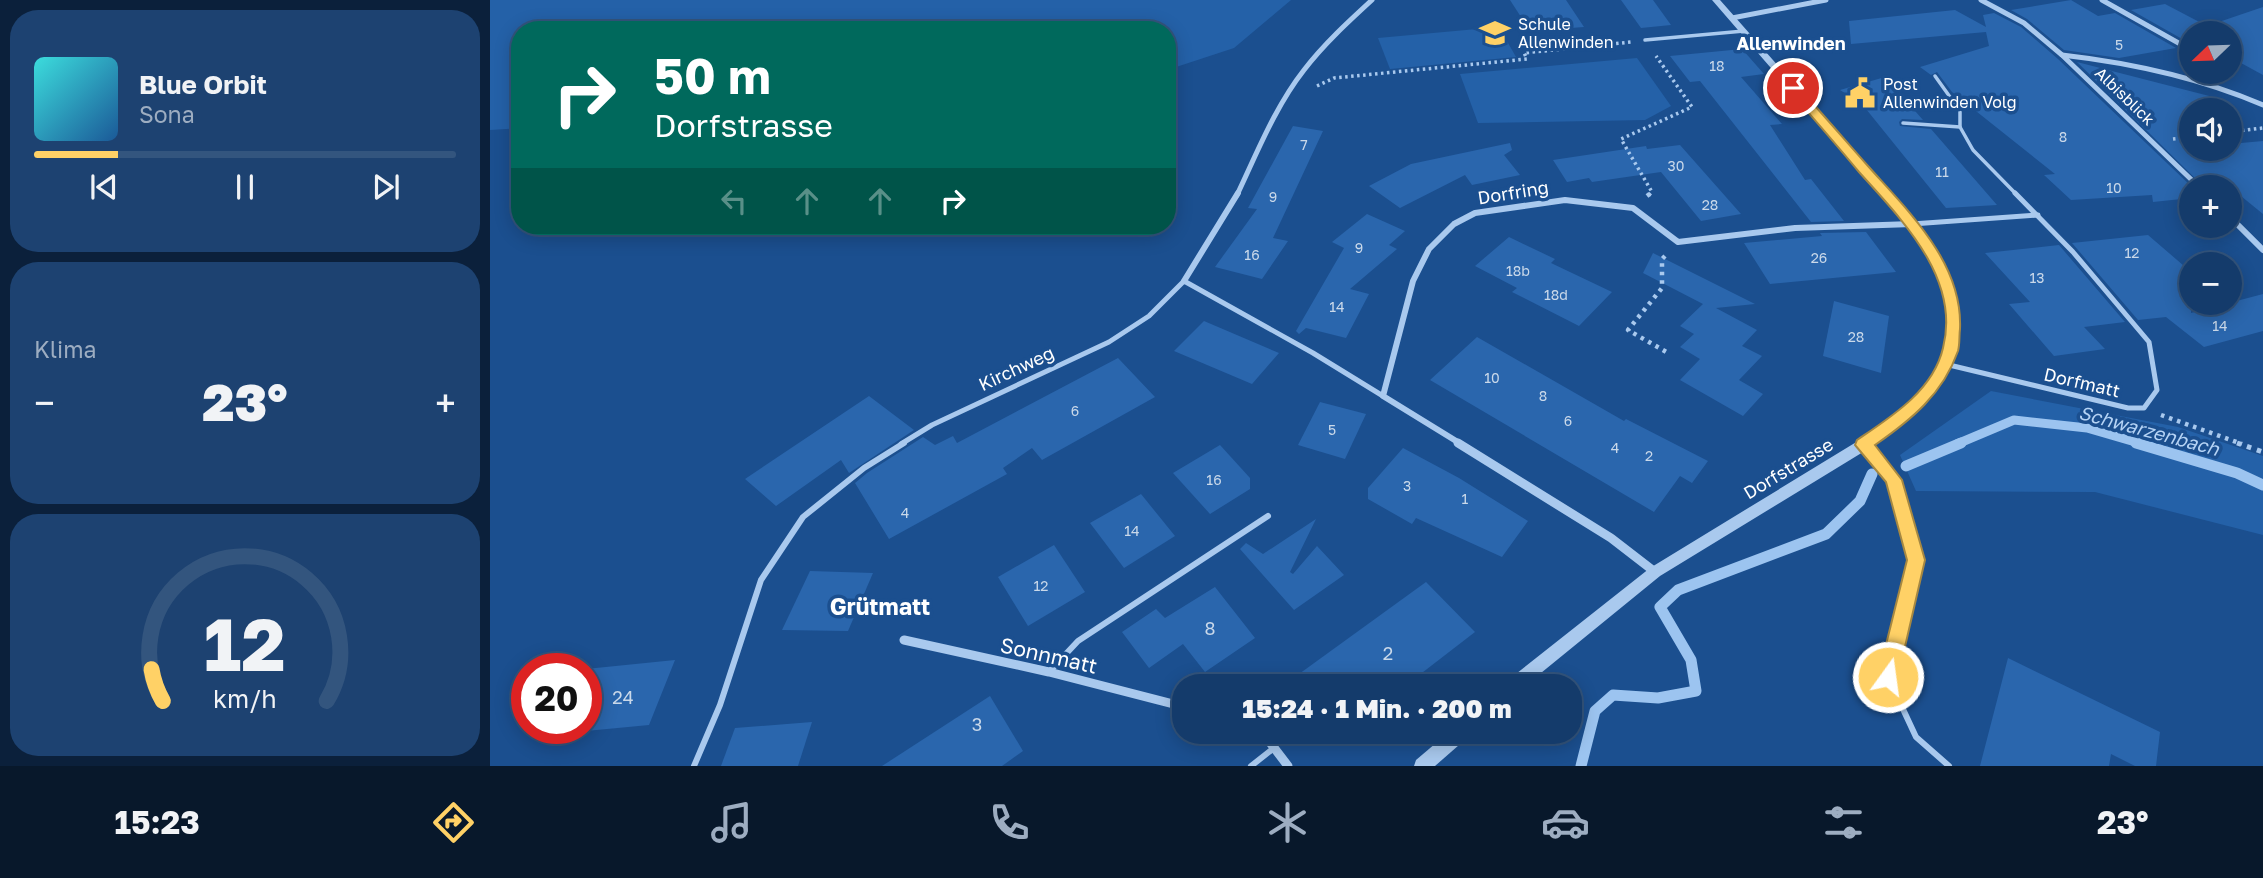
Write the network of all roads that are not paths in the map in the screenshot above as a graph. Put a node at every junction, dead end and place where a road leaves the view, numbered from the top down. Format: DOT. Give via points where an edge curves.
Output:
graph roads {
  1 [pos="1372,0"];
  2 [pos="1716,0"];
  3 [pos="1826,0"];
  4 [pos="1981,0"];
  5 [pos="2102,0"];
  6 [pos="1806,2"];
  7 [pos="1732,18"];
  8 [pos="1744,31"];
  9 [pos="1645,40"];
  10 [pos="2179,43"];
  11 [pos="2062,55"];
  12 [pos="2179,74"];
  13 [pos="1936,76"];
  14 [pos="2212,84"];
  15 [pos="2263,105"];
  16 [pos="1903,123"];
  17 [pos="1960,127"];
  18 [pos="2187,175"];
  19 [pos="2038,215"];
  20 [pos="1912,224"];
  21 [pos="2242,229"];
  22 [pos="2263,250"];
  23 [pos="1184,281"];
  24 [pos="1944,364"];
  25 [pos="1383,396"];
  26 [pos="1863,445"];
  27 [pos="1268,516"];
  28 [pos="1654,572"];
  29 [pos="904,639"];
  30 [pos="1049,672"];
  31 [pos="1528,674"];
  32 [pos="1172,704"];
  33 [pos="1271,744"];
  34 [pos="1447,744"];
  35 [pos="1274,748"];
  36 [pos="694,766"];
  37 [pos="1251,766"];
  38 [pos="1289,766"];
  39 [pos="1422,766"];
  40 [pos="1950,766"];
  1 -- 23 [label="street, Kirchweg" via="1303,71 1267,131 1229,211"];
  2 -- 7 [label="street, Dorfstrasse"];
  3 -- 6 [label="street"];
  4 -- 11 [label="street, Albisblick" via="2024,23"];
  5 -- 10 [label="street"];
  6 -- 7 [label="street"];
  7 -- 8 [label="street, Dorfstrasse"];
  8 -- 9 [label="lane"];
  8 -- 20 [label="street, Dorfstrasse"];
  11 -- 12 [label="street, Albisblick"];
  11 -- 18 [label="street, Albisblick"];
  13 -- 17 [label="lane" via="1960,111"];
  14 -- 15 [label="street, Albisblick"];
  16 -- 17 [label="lane"];
  17 -- 19 [label="lane" via="1973,150"];
  19 -- 20 [label="lane"];
  19 -- 24 [label="lane, Dorfmatt" via="2149,341 2157,390 2144,408 2128,408"];
  20 -- 24 [label="street, Dorfstrasse" via="1938,263 1953,312 1951,348"];
  20 -- 25 [label="street, Dorfring" via="1828,224 1678,242 1633,208 1565,200 1475,213 1454,224 1429,249 1413,282"];
  21 -- 22 [label="street"];
  23 -- 25 [label="lane"];
  23 -- 36 [label="lane, Kirchweg" via="1149,316 1109,342 932,425 864,468 803,517 761,580 720,705"];
  24 -- 26 [label="street, Dorfstrasse" via="1935,383 1905,416"];
  25 -- 28 [label="street" via="1611,538"];
  26 -- 28 [label="street, Dorfstrasse"];
  26 -- 40 [label="lane" via="1894,480 1916,560 1888,677 1916,737"];
  27 -- 30 [label="lane" via="1078,641"];
  28 -- 31 [label="street, Dorfstrasse"];
  29 -- 30 [label="street, Sonnmatt"];
  30 -- 32 [label="street, Sonnmatt"];
  33 -- 35 [label="street"];
  34 -- 39 [label="street"];
  35 -- 37 [label="lane"];
  35 -- 38 [label="street"];
}
